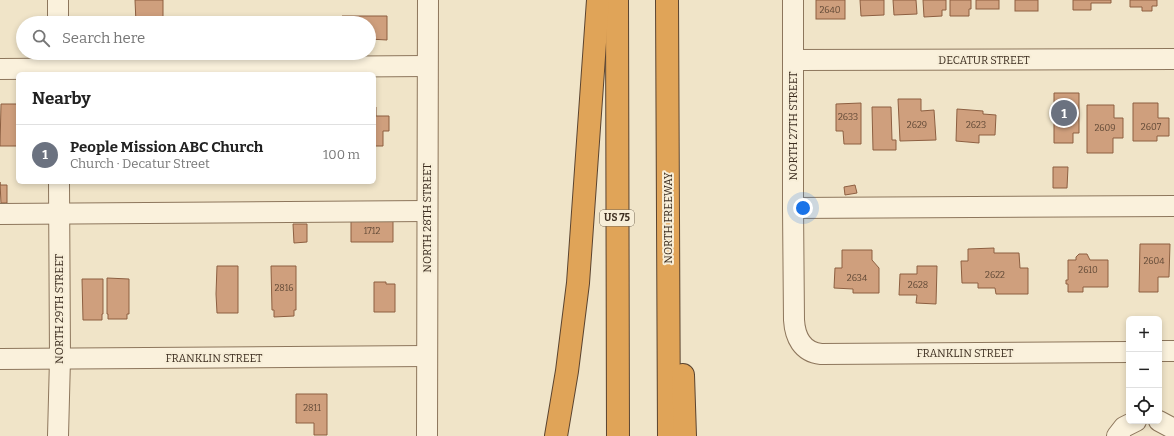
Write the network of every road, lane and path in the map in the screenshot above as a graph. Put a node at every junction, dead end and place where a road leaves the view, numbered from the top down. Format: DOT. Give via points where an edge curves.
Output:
graph roads {
  1 [pos="58,0"];
  2 [pos="428,0"];
  3 [pos="598,0"];
  4 [pos="617,0"];
  5 [pos="667,0"];
  6 [pos="793,0"];
  7 [pos="58,16"];
  8 [pos="668,26"];
  9 [pos="1174,59"];
  10 [pos="793,60"];
  11 [pos="58,65"];
  12 [pos="427,66"];
  13 [pos="0,69"];
  14 [pos="59,184"];
  15 [pos="1174,206"];
  16 [pos="793,208"];
  17 [pos="427,211"];
  18 [pos="59,213"];
  19 [pos="0,214"];
  20 [pos="803,346"];
  21 [pos="1162,351"];
  22 [pos="1174,351"];
  23 [pos="1126,352"];
  24 [pos="427,356"];
  25 [pos="0,359"];
  26 [pos="60,359"];
  27 [pos="1162,423"];
  28 [pos="1130,424"];
  29 [pos="1174,429"];
  30 [pos="58,436"];
  31 [pos="427,436"];
  32 [pos="556,436"];
  33 [pos="618,436"];
  34 [pos="669,436"];
  35 [pos="685,436"];
  36 [pos="1117,436"];
  1 -- 7 [label="street"];
  2 -- 12 [label="street, NORTH 28TH STREET"];
  3 -- 32 [label="highway" via="578,283"];
  4 -- 33 [label="highway, US 75"];
  5 -- 8 [label="highway, NORTH FREEWAY"];
  6 -- 10 [label="street, NORTH 27TH STREET"];
  8 -- 34 [label="highway, NORTH FREEWAY"];
  8 -- 35 [label="highway"];
  9 -- 10 [label="street, DECATUR STREET"];
  10 -- 16 [label="street, NORTH 27TH STREET"];
  11 -- 12 [label="street"];
  11 -- 13 [label="street"];
  12 -- 17 [label="street, NORTH 28TH STREET"];
  14 -- 18 [label="street, NORTH 29TH STREET"];
  15 -- 16 [label="street"];
  16 -- 20 [label="street, NORTH 27TH STREET" via="794,327"];
  17 -- 18 [label="street"];
  17 -- 24 [label="street, NORTH 28TH STREET"];
  18 -- 19 [label="street"];
  18 -- 26 [label="street, NORTH 29TH STREET"];
  20 -- 23 [label="street, FRANKLIN STREET" via="813,353 821,354"];
  21 -- 22 [label="street"];
  24 -- 26 [label="street, FRANKLIN STREET"];
  24 -- 31 [label="street, NORTH 28TH STREET"];
  25 -- 26 [label="street, FRANKLIN STREET"];
  26 -- 30 [label="street, NORTH 29TH STREET"];
  27 -- 29 [label="street"];
  28 -- 36 [label="street"];
}
